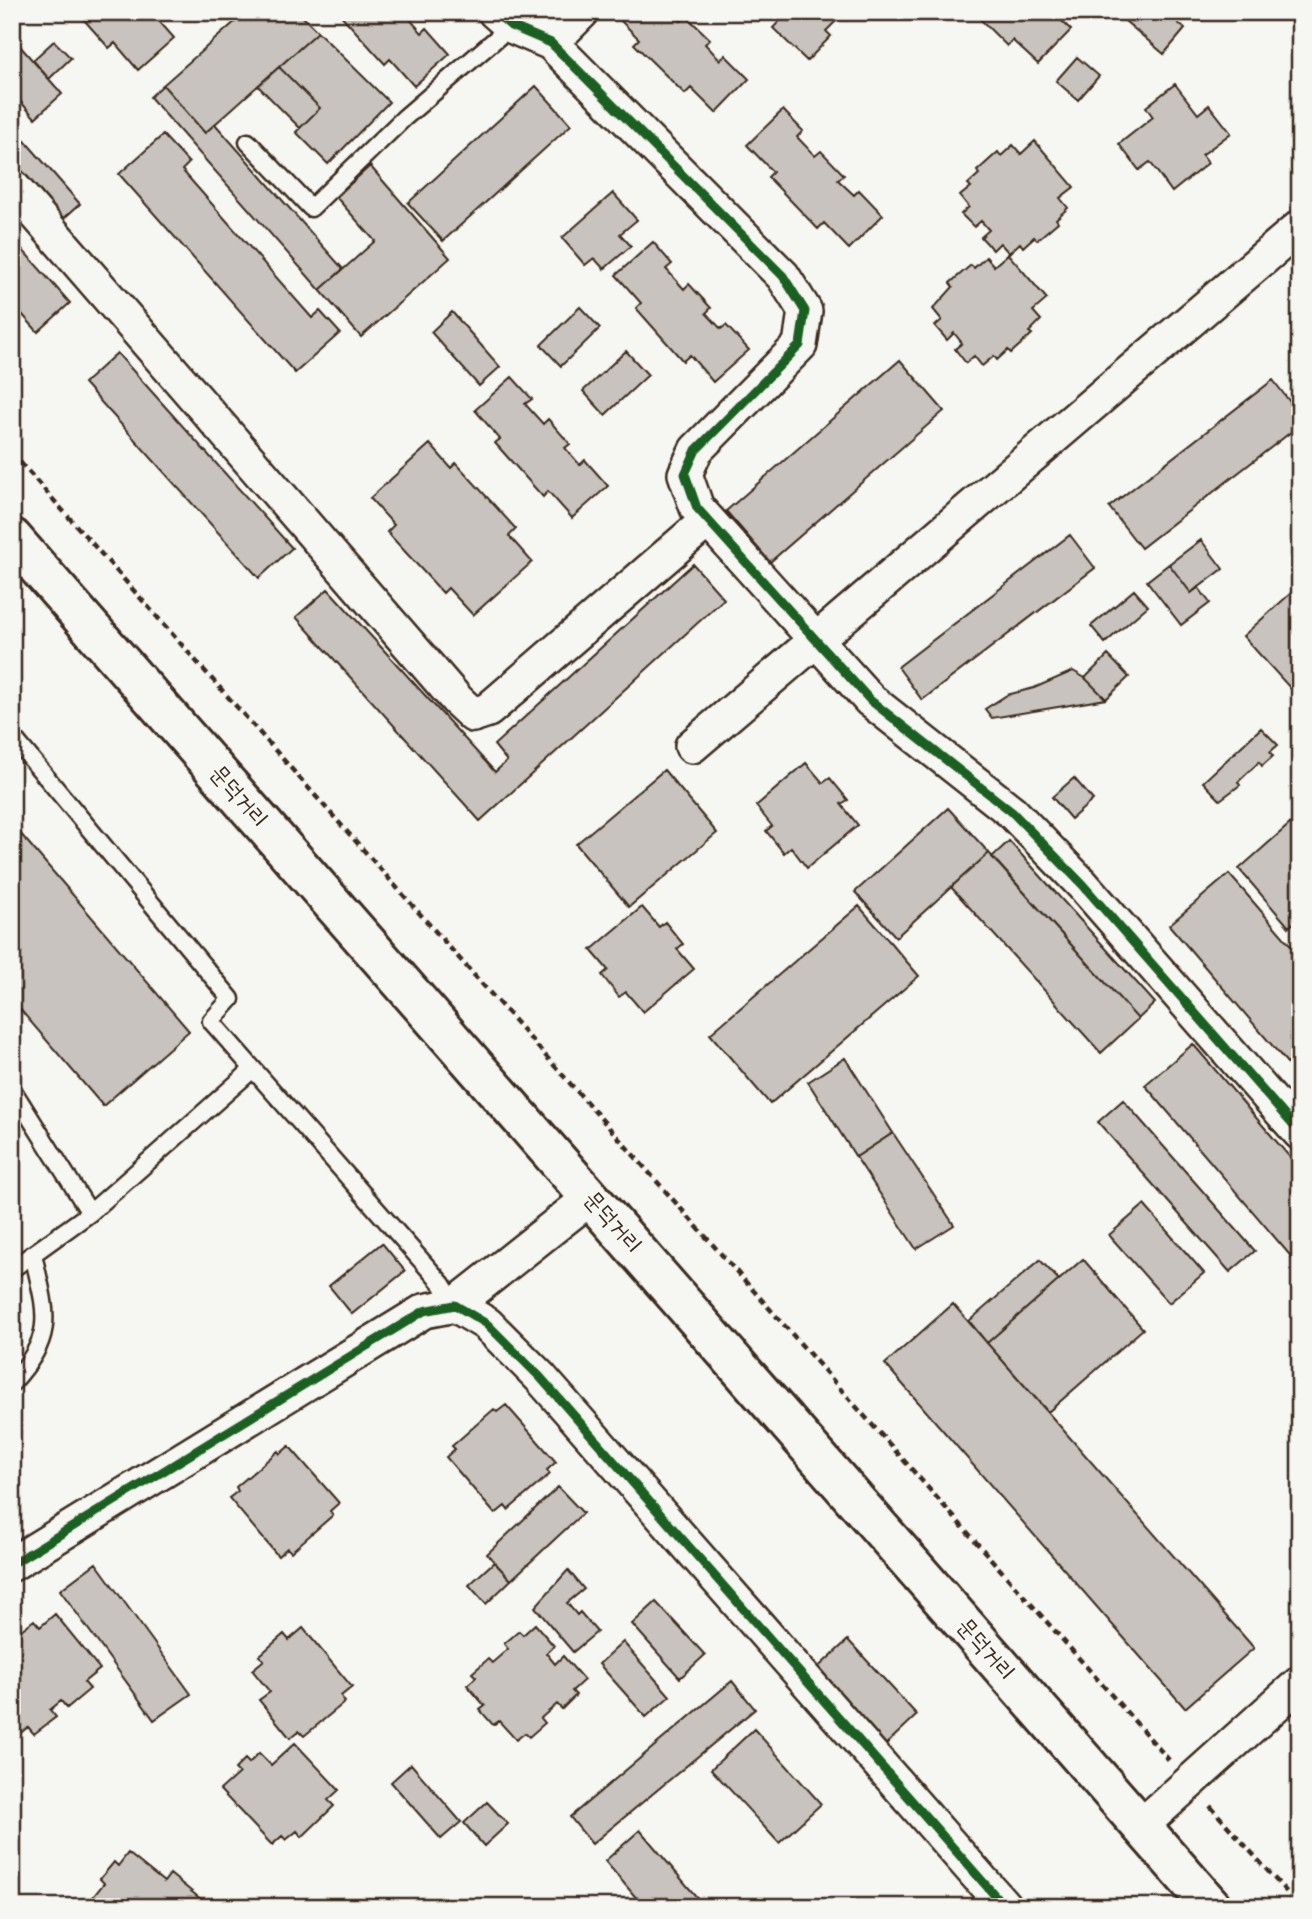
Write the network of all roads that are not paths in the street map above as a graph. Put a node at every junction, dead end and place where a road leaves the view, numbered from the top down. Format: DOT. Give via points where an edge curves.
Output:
graph roads {
  1 [pos="582,12"];
  2 [pos="503,19"];
  3 [pos="551,43"];
  4 [pos="248,142"];
  5 [pos="12,186"];
  6 [pos="1300,227"];
  7 [pos="708,520"];
  8 [pos="12,538"];
  9 [pos="817,639"];
  10 [pos="12,736"];
  11 [pos="692,746"];
  12 [pos="253,1069"];
  13 [pos="12,1089"];
  14 [pos="1300,1133"];
  15 [pos="590,1198"];
  16 [pos="90,1213"];
  17 [pos="33,1254"];
  18 [pos="12,1269"];
  19 [pos="455,1305"];
  20 [pos="12,1383"];
  21 [pos="12,1564"];
  22 [pos="1300,1683"];
  23 [pos="1140,1827"];
  24 [pos="1006,1907"];
  25 [pos="1212,1907"];
  1 -- 3 [label="street"];
  2 -- 3 [label="street"];
  2 -- 4 [label="lane" via="311,208"];
  3 -- 7 [label="street" via="783,276 805,311 800,345 696,450 685,474 697,508"];
  5 -- 7 [label="street" via="473,715 488,710"];
  6 -- 9 [label="street"];
  7 -- 9 [label="street"];
  8 -- 15 [label="main road, 문덕거리"];
  9 -- 11 [label="street"];
  9 -- 14 [label="street" via="870,700 1012,812 1082,884"];
  10 -- 12 [label="lane" via="231,999 211,1021"];
  12 -- 16 [label="lane"];
  12 -- 19 [label="lane" via="442,1284"];
  13 -- 16 [label="lane"];
  15 -- 19 [label="street"];
  15 -- 23 [label="main road, 문덕거리"];
  16 -- 17 [label="lane"];
  17 -- 18 [label="lane"];
  17 -- 20 [label="lane" via="47,1318 32,1361"];
  19 -- 21 [label="street" via="424,1311"];
  19 -- 24 [label="street" via="487,1324 540,1377"];
  22 -- 23 [label="street"];
  23 -- 25 [label="main road, 문덕거리"];
}
